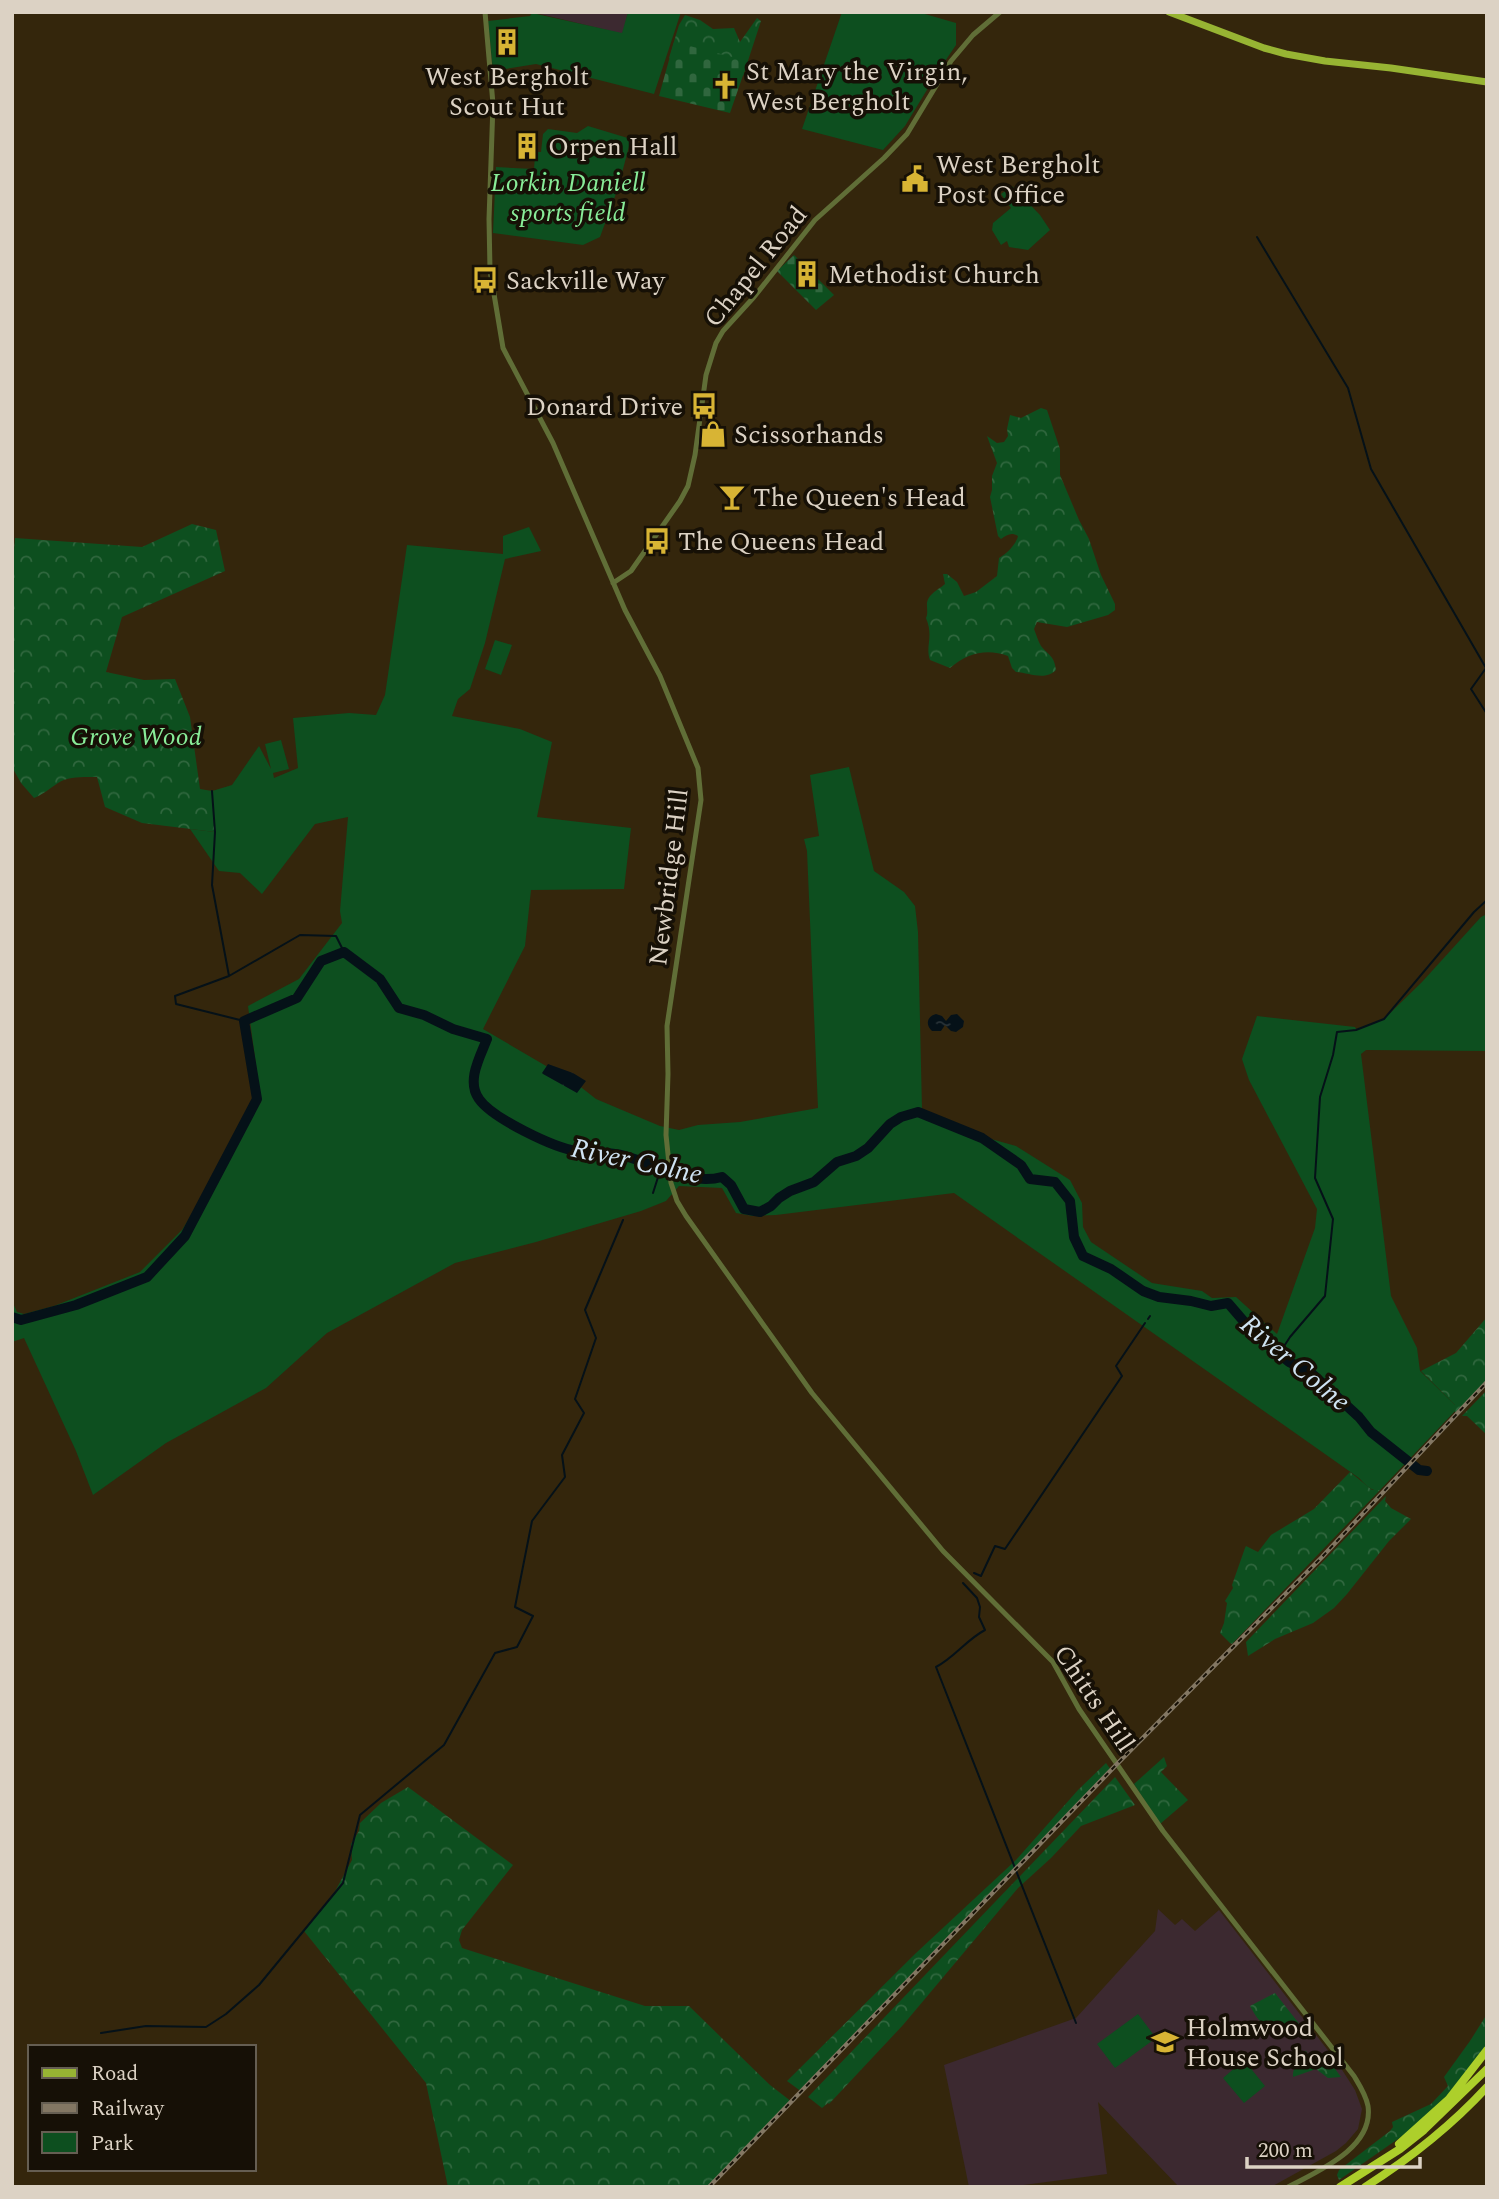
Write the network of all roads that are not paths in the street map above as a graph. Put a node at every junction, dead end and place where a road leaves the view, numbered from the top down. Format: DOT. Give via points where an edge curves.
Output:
graph roads {
  1 [pos="485,12"];
  2 [pos="1000,12"];
  3 [pos="1169,12"];
  4 [pos="1487,82"];
  5 [pos="613,583"];
  6 [pos="675,1193"];
  7 [pos="1487,2050"];
  8 [pos="1487,2069"];
  9 [pos="1487,2087"];
  10 [pos="1379,2163"];
  11 [pos="1287,2187"];
  12 [pos="1340,2187"];
  13 [pos="1365,2187"];
  1 -- 5 [label="street, Newbridge Hill" via="493,104 490,270 499,331"];
  2 -- 5 [label="street, Chapel Road" via="959,51 907,134 815,220 723,331 706,375 688,486 631,570"];
  3 -- 4 [label="main road" via="1286,54"];
  5 -- 6 [label="street, Newbridge Hill" via="660,676 698,768 701,790 667,1026 666,1135"];
  6 -- 11 [label="street, Chitts Hill" via="686,1216 812,1392 943,1550 1053,1662 1102,1744 1163,1831 1354,2076 1368,2109 1362,2135 1338,2158"];
  7 -- 10 [label="highway" via="1449,2099"];
  8 -- 10 [label="highway" via="1424,2130"];
  9 -- 13 [label="highway" via="1419,2150"];
  10 -- 12 [label="highway"];
}
